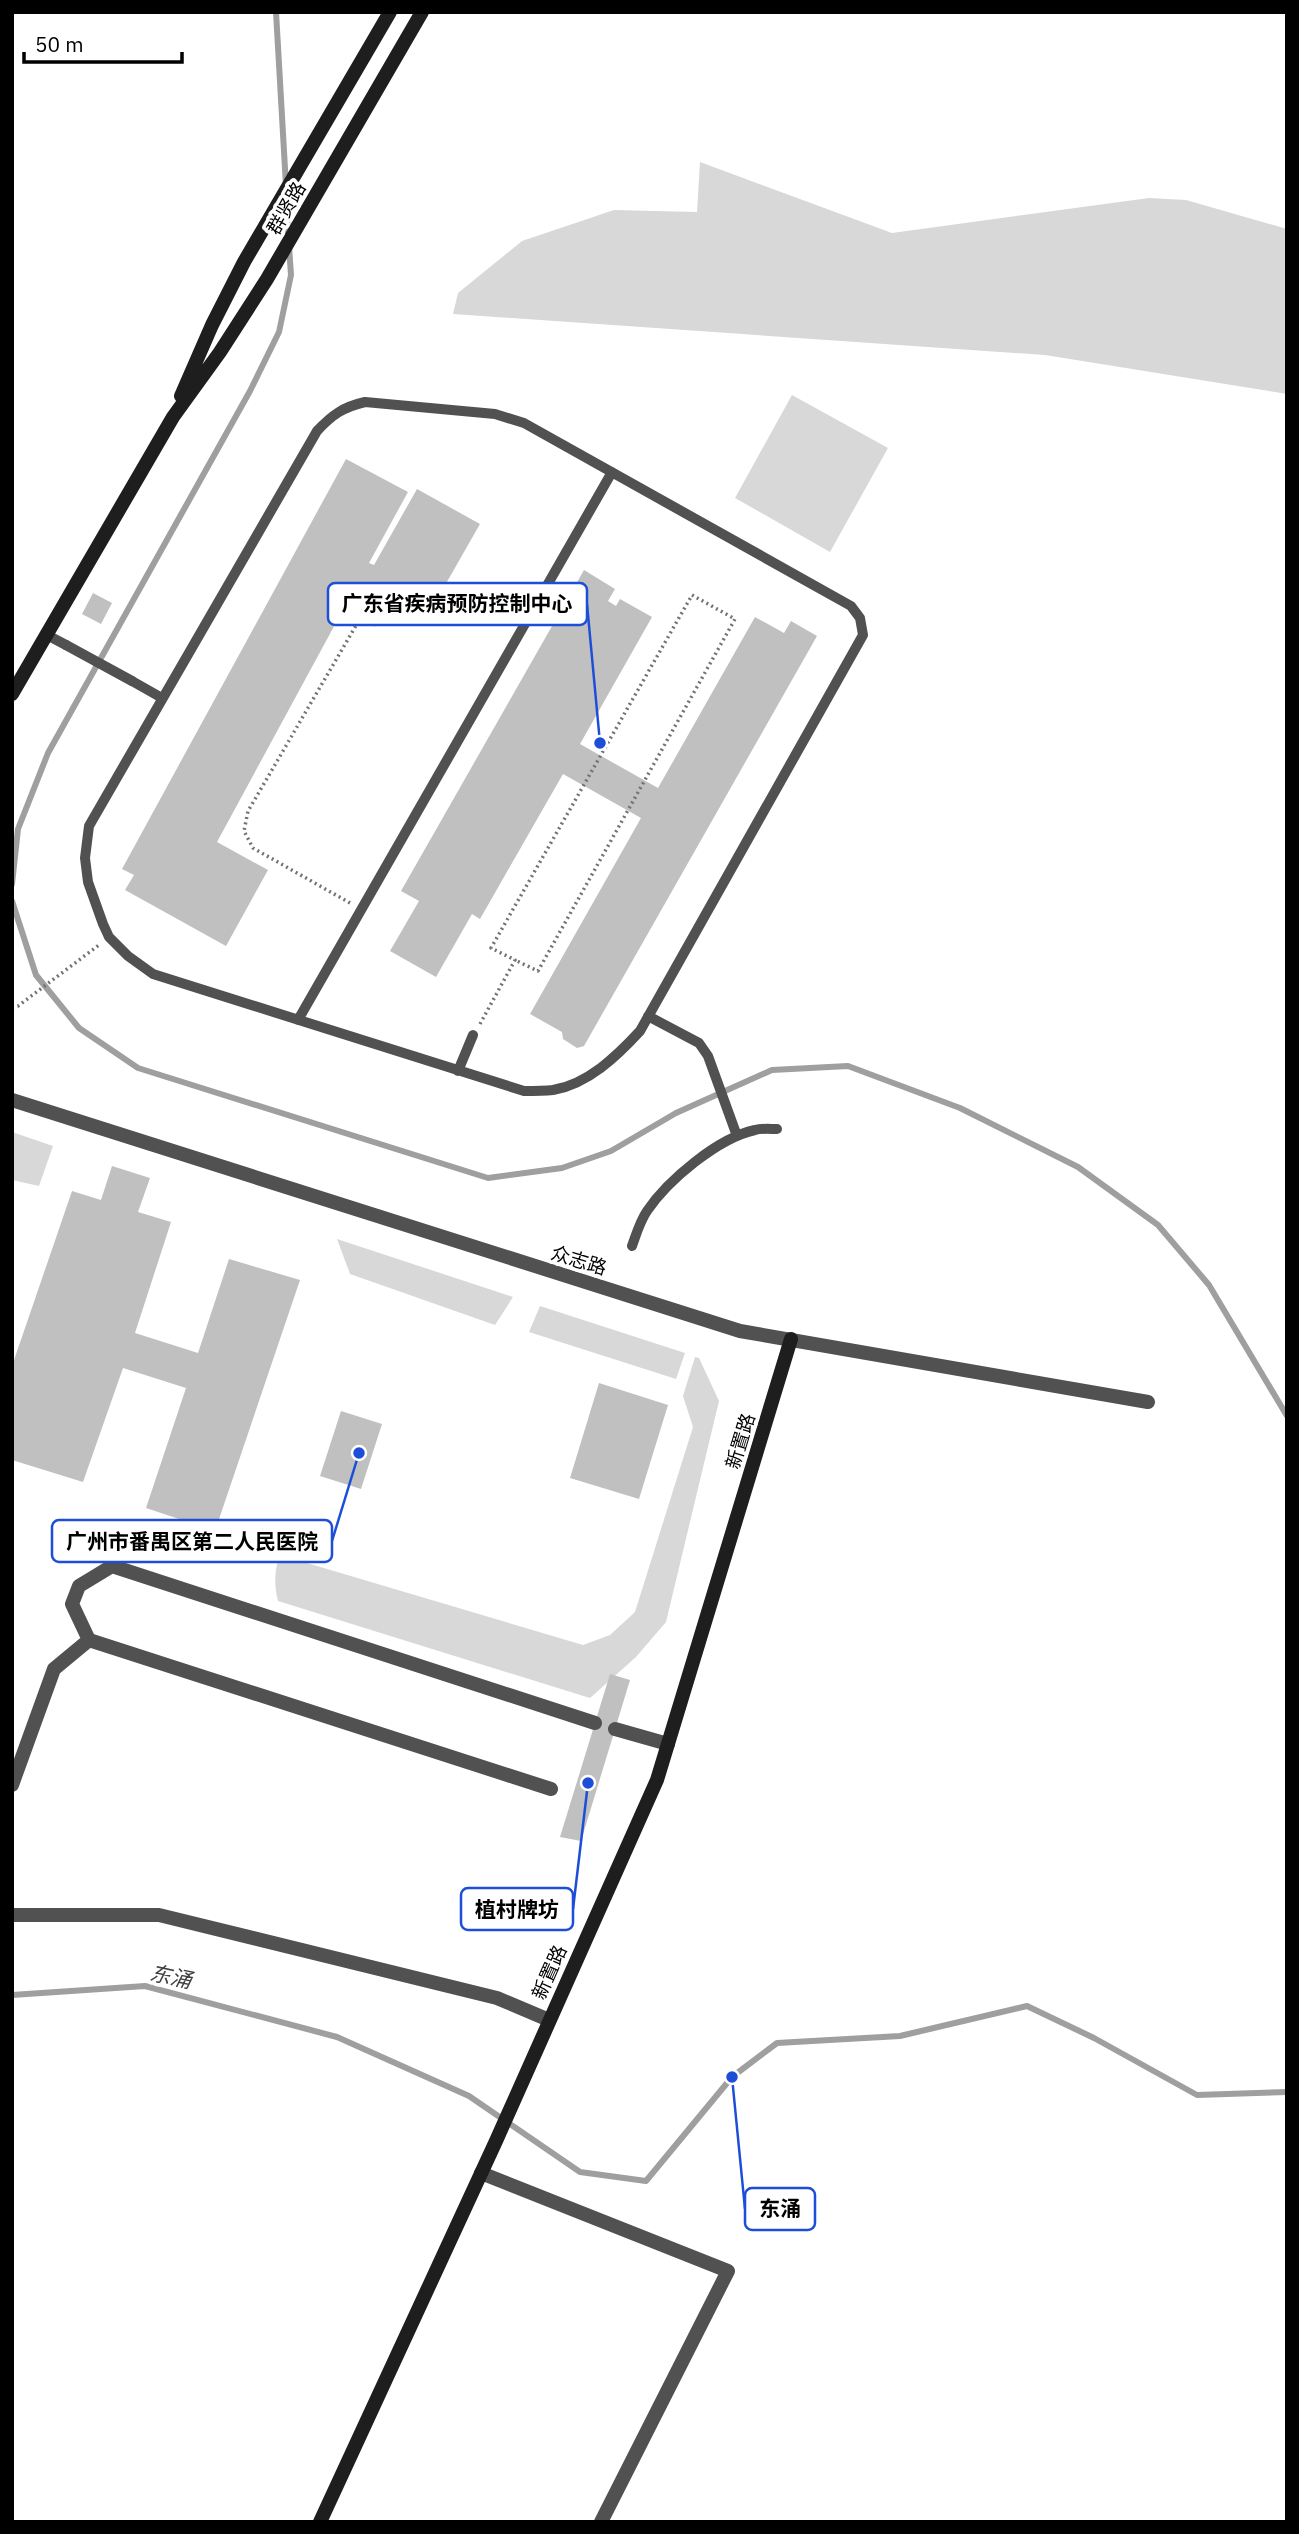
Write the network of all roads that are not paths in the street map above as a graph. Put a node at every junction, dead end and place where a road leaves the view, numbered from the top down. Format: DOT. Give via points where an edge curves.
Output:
graph roads {
  1 [pos="390,12"];
  2 [pos="422,12"];
  3 [pos="173,417"];
  4 [pos="611,472"];
  5 [pos="47,635"];
  6 [pos="12,694"];
  7 [pos="162,698"];
  8 [pos="648,1016"];
  9 [pos="298,1020"];
  10 [pos="474,1035"];
  11 [pos="458,1070"];
  12 [pos="12,1100"];
  13 [pos="777,1129"];
  14 [pos="737,1136"];
  15 [pos="632,1246"];
  16 [pos="791,1339"];
  17 [pos="1148,1402"];
  18 [pos="89,1640"];
  19 [pos="595,1723"];
  20 [pos="615,1729"];
  21 [pos="668,1744"];
  22 [pos="12,1785"];
  23 [pos="551,1789"];
  24 [pos="12,1915"];
  25 [pos="549,2020"];
  26 [pos="481,2173"];
  27 [pos="320,2522"];
  28 [pos="601,2522"];
  1 -- 3 [label="street, 群贤路" via="246,259"];
  2 -- 3 [label="street, 群贤路" via="267,279"];
  3 -- 5 [label="street, 群贤路"];
  4 -- 7 [label="lane" via="524,423 495,414 365,402 347,406 317,431"];
  4 -- 8 [label="lane" via="850,606 860,618 863,635"];
  4 -- 9 [label="lane"];
  5 -- 6 [label="street, 群贤路"];
  5 -- 7 [label="lane, bridge"];
  7 -- 9 [label="lane" via="89,826 88,881 110,937 153,974"];
  8 -- 11 [label="lane" via="614,1058 555,1090 524,1091"];
  8 -- 14 [label="lane" via="699,1043"];
  9 -- 11 [label="lane"];
  10 -- 11 [label="lane"];
  12 -- 16 [label="street, 众志路" via="740,1331"];
  13 -- 14 [label="lane"];
  14 -- 15 [label="lane" via="675,1178 646,1212"];
  16 -- 17 [label="street, 众志路"];
  16 -- 21 [label="street, 新置路"];
  18 -- 19 [label="street" via="72,1604 79,1586 112,1566"];
  18 -- 22 [label="street" via="54,1669"];
  18 -- 23 [label="street"];
  20 -- 21 [label="street"];
  21 -- 25 [label="street, 新置路" via="657,1780"];
  24 -- 25 [label="street" via="159,1915 496,1998"];
  25 -- 26 [label="street, 新置路"];
  26 -- 27 [label="street, 新置路"];
  26 -- 28 [label="street" via="728,2271"];
}
